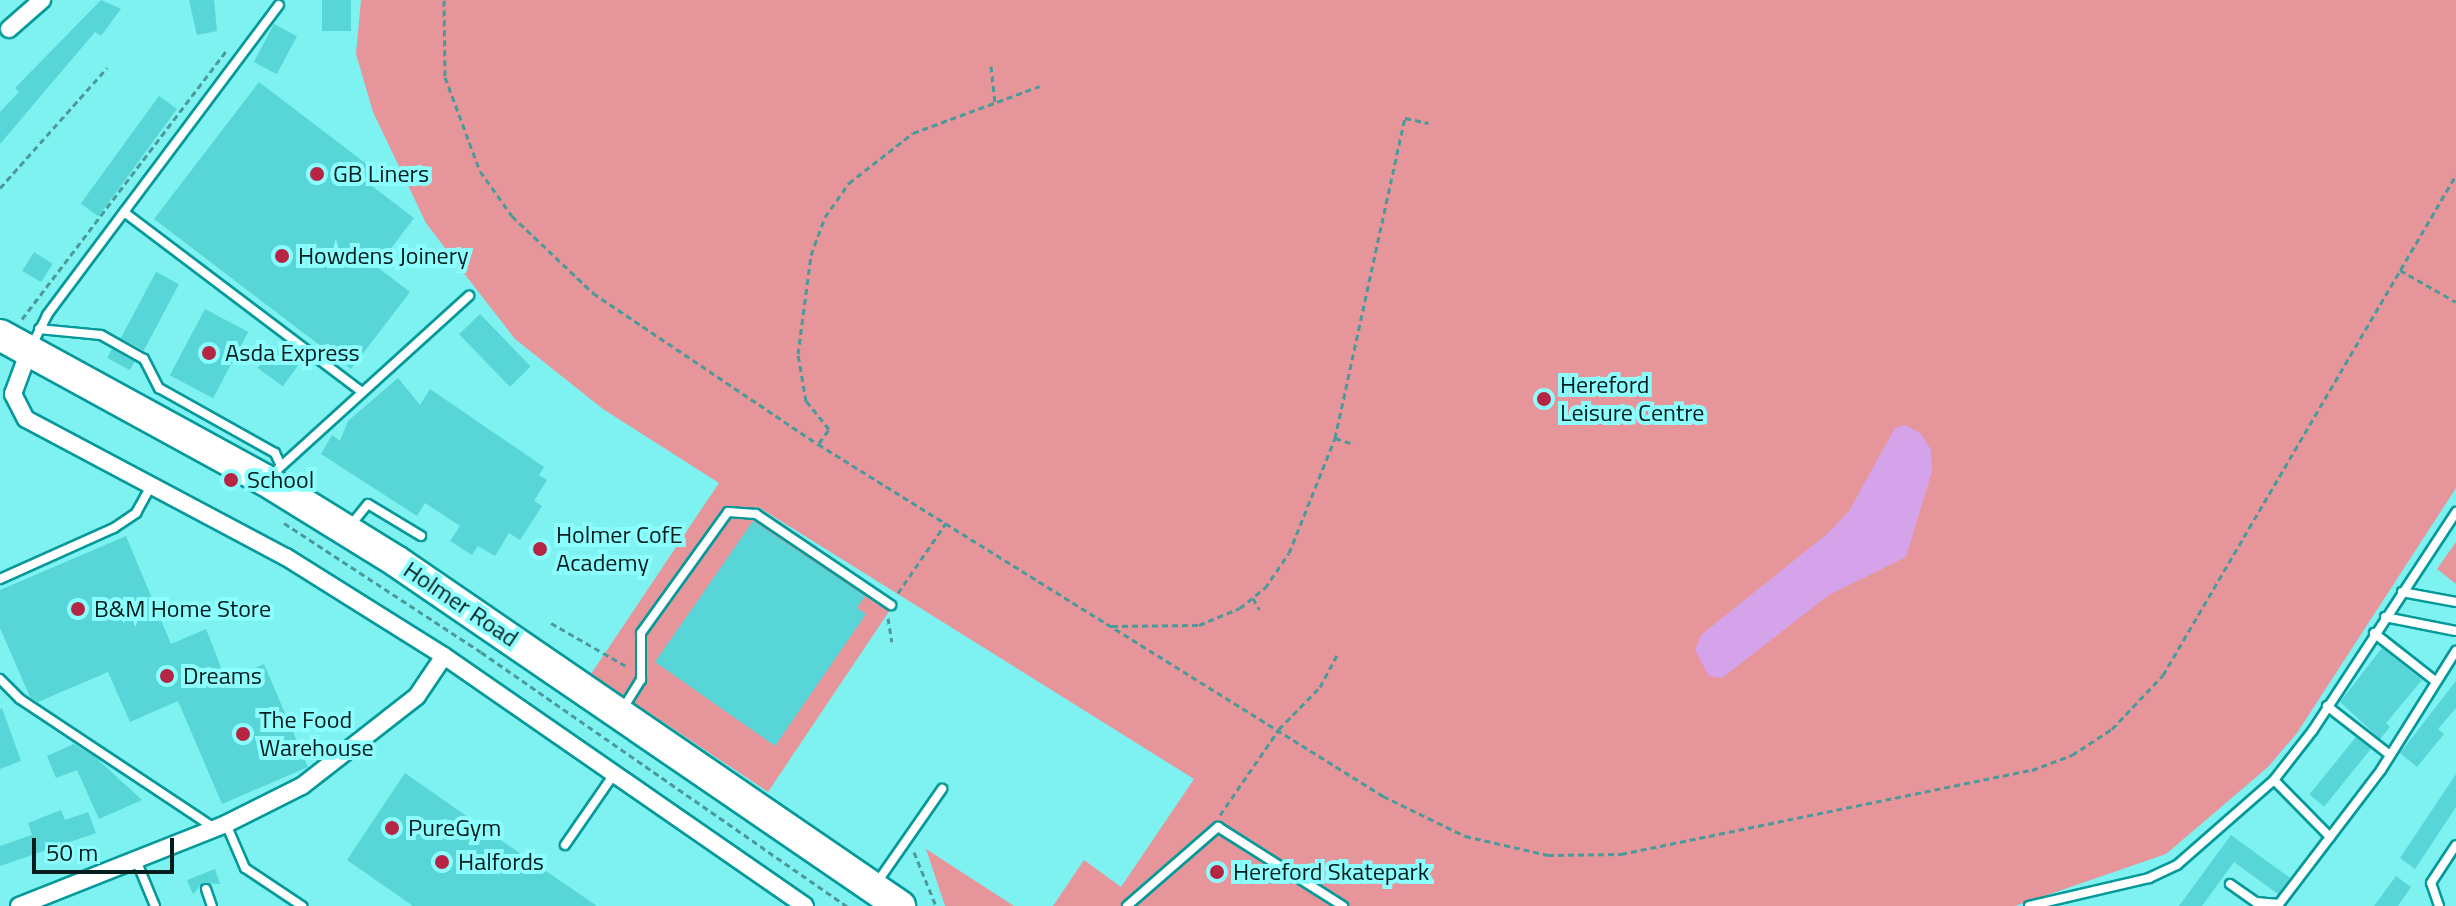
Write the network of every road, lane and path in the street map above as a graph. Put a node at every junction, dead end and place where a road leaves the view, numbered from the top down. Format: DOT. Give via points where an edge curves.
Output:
graph roads {
  1 [pos="42,0"];
  2 [pos="444,0"];
  3 [pos="279,5"];
  4 [pos="9,29"];
  5 [pos="226,50"];
  6 [pos="991,66"];
  7 [pos="107,68"];
  8 [pos="1040,86"];
  9 [pos="995,102"];
  10 [pos="1428,123"];
  11 [pos="2456,175"];
  12 [pos="0,188"];
  13 [pos="124,212"];
  14 [pos="2400,270"];
  15 [pos="469,296"];
  16 [pos="2456,302"];
  17 [pos="19,339"];
  18 [pos="362,392"];
  19 [pos="1335,438"];
  20 [pos="818,444"];
  21 [pos="1354,444"];
  22 [pos="273,473"];
  23 [pos="153,482"];
  24 [pos="2456,512"];
  25 [pos="946,523"];
  26 [pos="347,530"];
  27 [pos="421,536"];
  28 [pos="0,579"];
  29 [pos="2402,592"];
  30 [pos="1253,598"];
  31 [pos="2456,602"];
  32 [pos="891,605"];
  33 [pos="1259,609"];
  34 [pos="2385,617"];
  35 [pos="551,623"];
  36 [pos="1112,626"];
  37 [pos="2456,631"];
  38 [pos="2374,633"];
  39 [pos="892,642"];
  40 [pos="2456,651"];
  41 [pos="1337,655"];
  42 [pos="444,656"];
  43 [pos="642,666"];
  44 [pos="0,679"];
  45 [pos="2434,680"];
  46 [pos="2327,706"];
  47 [pos="621,711"];
  48 [pos="1279,729"];
  49 [pos="2390,755"];
  50 [pos="614,774"];
  51 [pos="2274,780"];
  52 [pos="942,789"];
  53 [pos="220,826"];
  54 [pos="1209,831"];
  55 [pos="2330,837"];
  56 [pos="908,838"];
  57 [pos="565,845"];
  58 [pos="2456,845"];
  59 [pos="136,860"];
  60 [pos="2230,884"];
  61 [pos="873,887"];
  62 [pos="206,889"];
  63 [pos="19,906"];
  64 [pos="155,906"];
  65 [pos="212,906"];
  66 [pos="302,906"];
  67 [pos="805,906"];
  68 [pos="900,906"];
  69 [pos="936,906"];
  70 [pos="1127,906"];
  71 [pos="1343,906"];
  72 [pos="2029,906"];
  73 [pos="2439,906"];
  1 -- 4 [label="street"];
  2 -- 20 [label="path" via="445,77 459,126 480,171 512,216 593,293"];
  3 -- 13 [label="lane"];
  5 -- 17 [label="path"];
  6 -- 9 [label="path"];
  7 -- 12 [label="path"];
  8 -- 9 [label="path"];
  9 -- 20 [label="path" via="913,133 878,156 849,183 825,217 811,255 798,354 806,401 829,429"];
  10 -- 19 [label="path" via="1405,118"];
  11 -- 14 [label="path"];
  13 -- 17 [label="lane"];
  13 -- 18 [label="lane"];
  14 -- 16 [label="path"];
  14 -- 48 [label="path" via="2163,675 2112,729 2072,755 2032,770 1589,857 1548,855 1465,836 1383,796"];
  15 -- 18 [label="lane"];
  17 -- 22 [label="highway, Holmer Road"];
  17 -- 22 [label="lane" via="101,335 144,359 159,388 275,453"];
  17 -- 23 [label="street" via="14,383 19,412 38,427"];
  18 -- 22 [label="lane"];
  19 -- 21 [label="path"];
  19 -- 30 [label="path" via="1296,540"];
  20 -- 25 [label="path"];
  22 -- 26 [label="highway, Holmer Road"];
  23 -- 28 [label="lane" via="136,513 114,528"];
  23 -- 42 [label="street"];
  24 -- 29 [label="lane"];
  25 -- 32 [label="path"];
  25 -- 36 [label="path"];
  26 -- 27 [label="lane" via="368,504"];
  26 -- 47 [label="highway, Holmer Road"];
  29 -- 31 [label="lane"];
  29 -- 34 [label="lane"];
  30 -- 33 [label="path"];
  30 -- 36 [label="path" via="1199,625"];
  32 -- 39 [label="path" via="887,621"];
  32 -- 43 [label="lane" via="756,514 728,512 641,633"];
  34 -- 37 [label="lane"];
  34 -- 38 [label="lane"];
  35 -- 43 [label="path" via="612,663"];
  36 -- 48 [label="path"];
  38 -- 45 [label="lane"];
  38 -- 46 [label="lane"];
  40 -- 45 [label="lane"];
  41 -- 48 [label="path" via="1315,695"];
  42 -- 50 [label="street"];
  42 -- 53 [label="street" via="417,696 371,737 302,786"];
  43 -- 47 [label="lane" via="641,680"];
  44 -- 53 [label="lane" via="20,699"];
  45 -- 49 [label="lane"];
  46 -- 49 [label="lane"];
  46 -- 51 [label="lane"];
  47 -- 61 [label="highway, Holmer Road"];
  48 -- 54 [label="path"];
  49 -- 55 [label="lane"];
  50 -- 57 [label="lane"];
  50 -- 67 [label="street"];
  51 -- 55 [label="lane"];
  51 -- 72 [label="lane" via="2177,865 2149,878"];
  52 -- 56 [label="lane"];
  53 -- 59 [label="street"];
  53 -- 66 [label="lane" via="245,868"];
  54 -- 70 [label="lane"];
  54 -- 71 [label="lane" via="1218,827 1232,833"];
  55 -- 60 [label="lane" via="2279,904 2256,902"];
  56 -- 61 [label="lane"];
  56 -- 69 [label="path"];
  58 -- 73 [label="lane" via="2431,883"];
  59 -- 63 [label="street"];
  59 -- 64 [label="lane"];
  61 -- 68 [label="highway, Holmer Road"];
  62 -- 65 [label="lane"];
}
